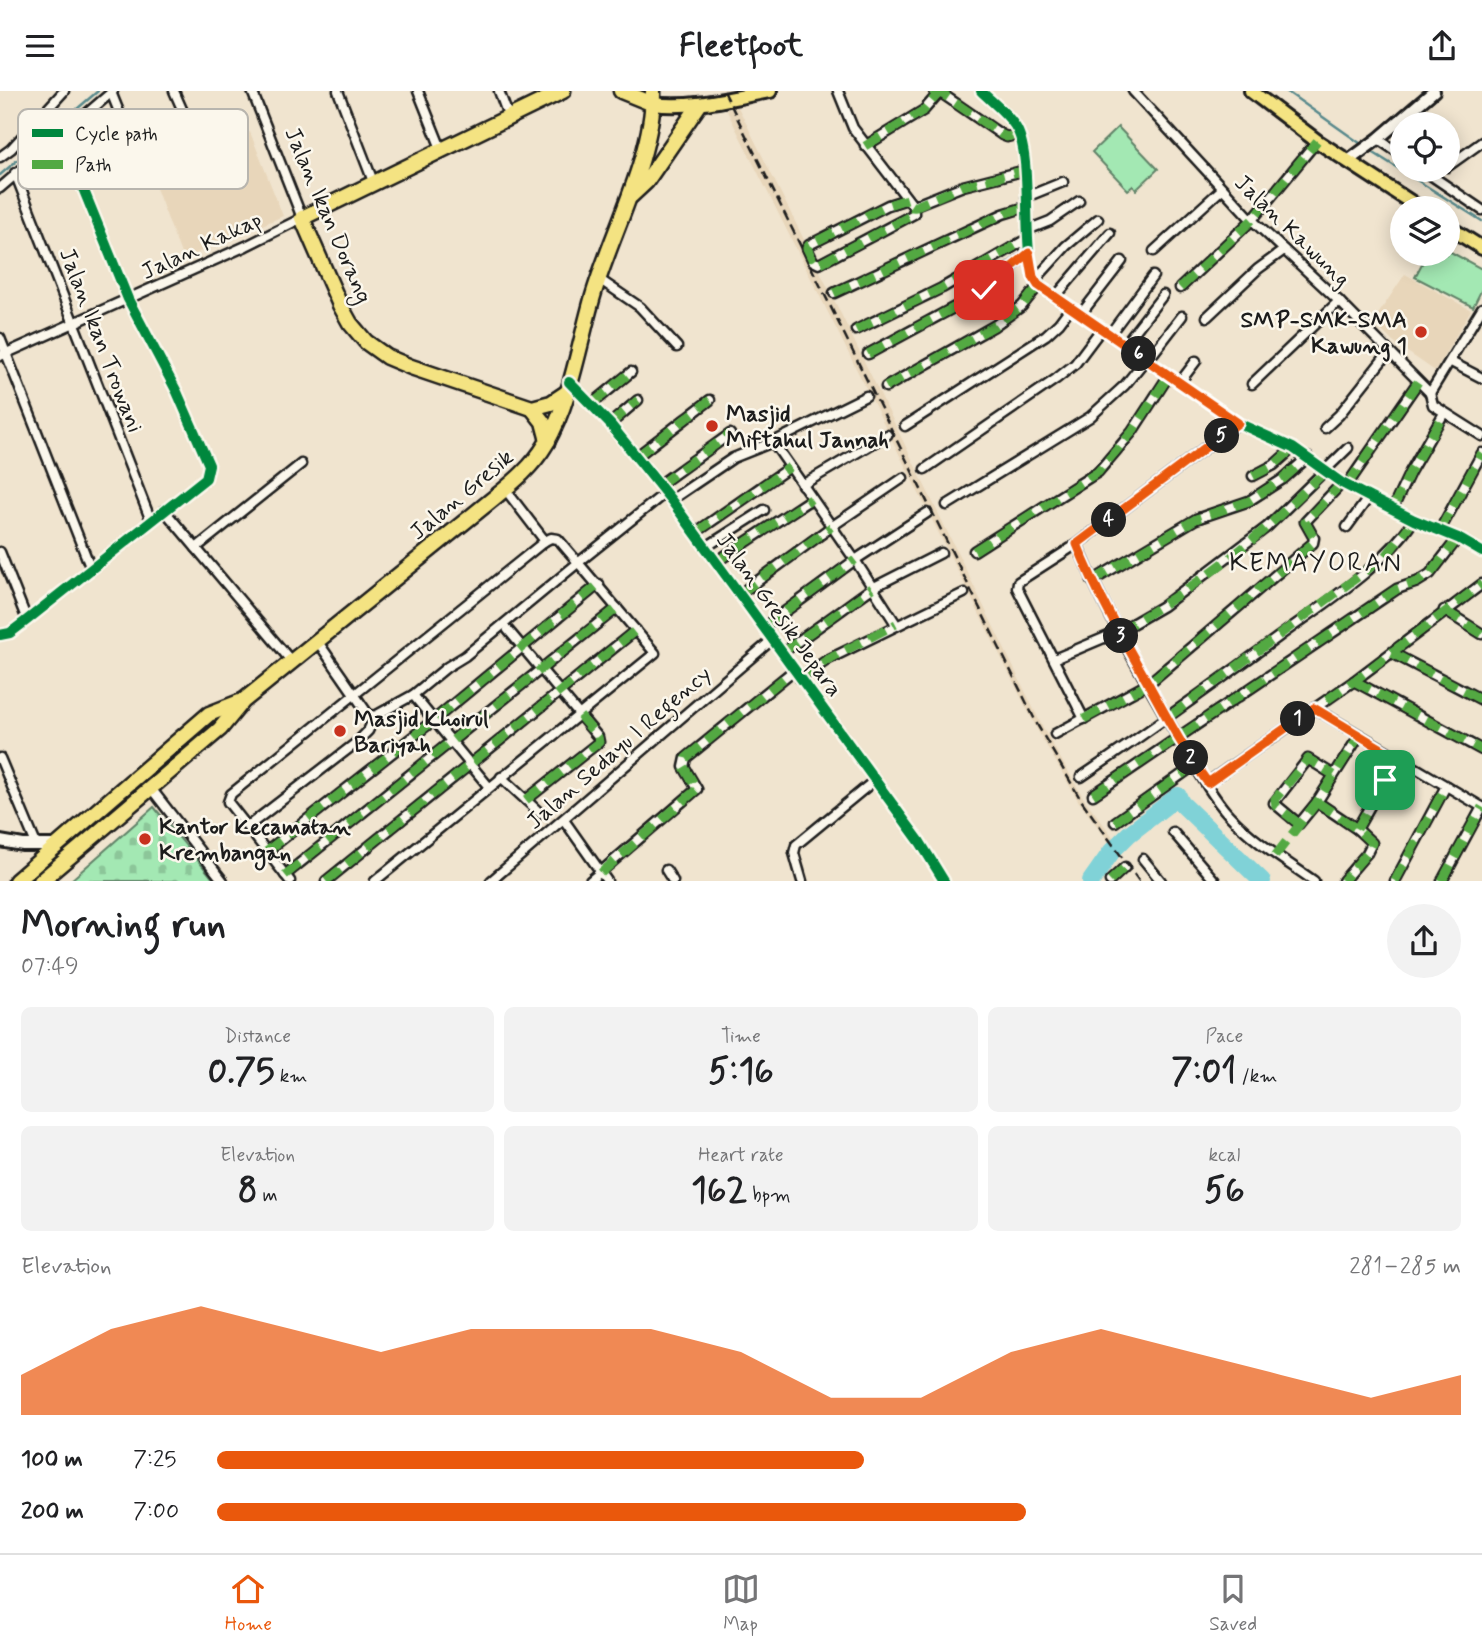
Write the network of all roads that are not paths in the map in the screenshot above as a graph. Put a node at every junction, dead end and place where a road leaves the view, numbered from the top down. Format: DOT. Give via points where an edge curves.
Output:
graph roads {
  1 [pos="64,91"];
  2 [pos="174,91"];
  3 [pos="251,91"];
  4 [pos="338,91"];
  5 [pos="418,91"];
  6 [pos="499,91"];
  7 [pos="564,91"];
  8 [pos="621,91"];
  9 [pos="770,91"];
  10 [pos="838,91"];
  11 [pos="981,91"];
  12 [pos="1133,91"];
  13 [pos="1251,91"];
  14 [pos="1434,91"];
  15 [pos="112,92"];
  16 [pos="936,93"];
  17 [pos="653,97"];
  18 [pos="699,105"];
  19 [pos="47,109"];
  20 [pos="91,109"];
  21 [pos="119,109"];
  22 [pos="182,109"];
  23 [pos="509,118"];
  24 [pos="1019,134"];
  25 [pos="18,140"];
  26 [pos="1317,141"];
  27 [pos="1482,142"];
  28 [pos="1371,145"];
  29 [pos="865,146"];
  30 [pos="442,151"];
  31 [pos="1390,151"];
  32 [pos="0,157"];
  33 [pos="1460,158"];
  34 [pos="1348,161"];
  35 [pos="18,170"];
  36 [pos="1026,170"];
  37 [pos="15,173"];
  38 [pos="18,180"];
  39 [pos="1063,182"];
  40 [pos="1441,182"];
  41 [pos="374,184"];
  42 [pos="0,188"];
  43 [pos="1222,188"];
  44 [pos="21,189"];
  45 [pos="83,189"];
  46 [pos="1402,196"];
  47 [pos="1026,197"];
  48 [pos="629,198"];
  49 [pos="1079,201"];
  50 [pos="911,204"];
  51 [pos="1026,207"];
  52 [pos="1482,211"];
  53 [pos="302,218"];
  54 [pos="1098,219"];
  55 [pos="1252,220"];
  56 [pos="1110,233"];
  57 [pos="1460,234"];
  58 [pos="1027,235"];
  59 [pos="1482,248"];
  60 [pos="1283,250"];
  61 [pos="1154,251"];
  62 [pos="1029,253"];
  63 [pos="1122,261"];
  64 [pos="1153,276"];
  65 [pos="599,279"];
  66 [pos="1037,283"];
  67 [pos="1180,288"];
  68 [pos="834,293"];
  69 [pos="1163,295"];
  70 [pos="1056,296"];
  71 [pos="128,299"];
  72 [pos="1339,302"];
  73 [pos="1071,307"];
  74 [pos="1482,308"];
  75 [pos="1081,314"];
  76 [pos="1182,316"];
  77 [pos="1207,317"];
  78 [pos="75,323"];
  79 [pos="856,330"];
  80 [pos="1106,331"];
  81 [pos="0,338"];
  82 [pos="1125,344"];
  83 [pos="677,347"];
  84 [pos="1388,353"];
  85 [pos="868,354"];
  86 [pos="3,355"];
  87 [pos="1147,360"];
  88 [pos="1196,361"];
  89 [pos="1451,362"];
  90 [pos="631,372"];
  91 [pos="1169,375"];
  92 [pos="1482,378"];
  93 [pos="1180,382"];
  94 [pos="1418,382"];
  95 [pos="1252,384"];
  96 [pos="886,387"];
  97 [pos="568,388"];
  98 [pos="1430,393"];
  99 [pos="866,396"];
  100 [pos="638,400"];
  101 [pos="710,400"];
  102 [pos="592,404"];
  103 [pos="532,408"];
  104 [pos="1444,413"];
  105 [pos="1238,423"];
  106 [pos="610,424"];
  107 [pos="905,426"];
  108 [pos="1325,428"];
  109 [pos="730,434"];
  110 [pos="887,435"];
  111 [pos="1482,436"];
  112 [pos="548,441"];
  113 [pos="773,442"];
  114 [pos="1293,448"];
  115 [pos="1348,449"];
  116 [pos="1482,453"];
  117 [pos="636,457"];
  118 [pos="1308,457"];
  119 [pos="301,464"];
  120 [pos="790,467"];
  121 [pos="925,469"];
  122 [pos="1327,470"];
  123 [pos="1253,476"];
  124 [pos="903,478"];
  125 [pos="1345,484"];
  126 [pos="659,485"];
  127 [pos="802,485"];
  128 [pos="505,489"];
  129 [pos="668,497"];
  130 [pos="1370,497"];
  131 [pos="811,499"];
  132 [pos="947,505"];
  133 [pos="1393,508"];
  134 [pos="164,510"];
  135 [pos="764,510"];
  136 [pos="927,513"];
  137 [pos="1414,520"];
  138 [pos="151,521"];
  139 [pos="831,527"];
  140 [pos="1348,527"];
  141 [pos="1440,530"];
  142 [pos="695,533"];
  143 [pos="1458,537"];
  144 [pos="545,541"];
  145 [pos="1077,544"];
  146 [pos="706,547"];
  147 [pos="196,548"];
  148 [pos="974,551"];
  149 [pos="0,552"];
  150 [pos="1482,552"];
  151 [pos="941,553"];
  152 [pos="855,560"];
  153 [pos="579,562"];
  154 [pos="716,562"];
  155 [pos="91,569"];
  156 [pos="1092,581"];
  157 [pos="599,584"];
  158 [pos="1482,584"];
  159 [pos="872,588"];
  160 [pos="964,593"];
  161 [pos="740,594"];
  162 [pos="617,607"];
  163 [pos="1444,610"];
  164 [pos="27,620"];
  165 [pos="896,624"];
  166 [pos="764,627"];
  167 [pos="508,630"];
  168 [pos="636,630"];
  169 [pos="1118,632"];
  170 [pos="1482,633"];
  171 [pos="0,635"];
  172 [pos="772,640"];
  173 [pos="318,642"];
  174 [pos="522,646"];
  175 [pos="782,653"];
  176 [pos="1392,653"];
  177 [pos="1054,659"];
  178 [pos="292,662"];
  179 [pos="540,669"];
  180 [pos="794,670"];
  181 [pos="800,679"];
  182 [pos="1354,681"];
  183 [pos="1148,684"];
  184 [pos="561,691"];
  185 [pos="413,695"];
  186 [pos="353,696"];
  187 [pos="1482,700"];
  188 [pos="243,701"];
  189 [pos="1314,708"];
  190 [pos="578,714"];
  191 [pos="375,716"];
  192 [pos="1167,718"];
  193 [pos="1084,719"];
  194 [pos="434,720"];
  195 [pos="1055,734"];
  196 [pos="1359,736"];
  197 [pos="1179,739"];
  198 [pos="451,741"];
  199 [pos="1482,750"];
  200 [pos="0,758"];
  201 [pos="1397,758"];
  202 [pos="471,764"];
  203 [pos="1195,765"];
  204 [pos="1334,775"];
  205 [pos="501,777"];
  206 [pos="1082,777"];
  207 [pos="875,780"];
  208 [pos="1208,783"];
  209 [pos="1446,786"];
  210 [pos="149,787"];
  211 [pos="489,787"];
  212 [pos="1093,795"];
  213 [pos="526,800"];
  214 [pos="1317,802"];
  215 [pos="1482,807"];
  216 [pos="540,813"];
  217 [pos="564,820"];
  218 [pos="1115,823"];
  219 [pos="247,827"];
  220 [pos="1357,829"];
  221 [pos="1173,832"];
  222 [pos="0,841"];
  223 [pos="36,844"];
  224 [pos="23,845"];
  225 [pos="57,845"];
  226 [pos="266,852"];
  227 [pos="1143,859"];
  228 [pos="1125,867"];
  229 [pos="29,870"];
  230 [pos="666,870"];
  231 [pos="601,873"];
  232 [pos="288,878"];
  233 [pos="16,881"];
  234 [pos="41,881"];
  235 [pos="223,881"];
  236 [pos="326,881"];
  237 [pos="375,881"];
  238 [pos="491,881"];
  239 [pos="590,881"];
  240 [pos="607,881"];
  241 [pos="673,881"];
  242 [pos="802,881"];
  243 [pos="944,881"];
  244 [pos="1110,881"];
  245 [pos="1161,881"];
  246 [pos="1215,881"];
  247 [pos="1314,881"];
  248 [pos="1343,881"];
  249 [pos="1395,881"];
  250 [pos="1442,881"];
  1 -- 19 [label="street"];
  2 -- 22 [label="street"];
  3 -- 53 [label="street, Jalan Ikan Dorang"];
  4 -- 41 [label="street"];
  5 -- 30 [label="street"];
  6 -- 23 [label="street"];
  7 -- 23 [label="highway"];
  8 -- 17 [label="highway"];
  9 -- 18 [label="main road"];
  10 -- 29 [label="street"];
  11 -- 24 [label="street" via="1016,125"];
  12 -- 43 [label="street, Jalan Kawung"];
  13 -- 26 [label="main road"];
  14 -- 28 [label="street"];
  15 -- 20 [label="street"];
  15 -- 21 [label="street"];
  16 -- 24 [label="street" via="1002,135"];
  16 -- 29 [label="street" via="924,110"];
  17 -- 18 [label="main road" via="673,106"];
  17 -- 48 [label="highway, Jalan Gresik"];
  18 -- 48 [label="highway" via="646,182"];
  23 -- 30 [label="highway"];
  24 -- 36 [label="street"];
  25 -- 32 [label="street"];
  26 -- 34 [label="main road"];
  26 -- 55 [label="street"];
  27 -- 33 [label="street"];
  28 -- 31 [label="street"];
  28 -- 34 [label="street"];
  29 -- 50 [label="street"];
  30 -- 41 [label="highway"];
  34 -- 46 [label="main road"];
  35 -- 37 [label="street"];
  36 -- 47 [label="street"];
  36 -- 50 [label="street"];
  37 -- 38 [label="street, Jalan Ikan Trowani"];
  37 -- 42 [label="street"];
  39 -- 47 [label="street"];
  40 -- 52 [label="street"];
  41 -- 53 [label="highway"];
  43 -- 55 [label="street, Jalan Kawung"];
  43 -- 61 [label="street"];
  44 -- 78 [label="street, Jalan Ikan Trowani"];
  45 -- 71 [label="street"];
  47 -- 51 [label="street"];
  48 -- 65 [label="highway, Jalan Gresik"];
  49 -- 58 [label="street"];
  50 -- 50 [label="street" via="914,214 819,264 813,261 807,248 888,205"];
  51 -- 58 [label="street"];
  51 -- 68 [label="street"];
  53 -- 71 [label="street, Jalan Kakap"];
  53 -- 103 [label="highway, Jalan Ikan Dorang" via="340,305 366,342 411,367"];
  54 -- 66 [label="street" via="1066,246"];
  55 -- 60 [label="street, Jalan Kawung"];
  55 -- 67 [label="street"];
  56 -- 70 [label="street"];
  57 -- 59 [label="main road"];
  58 -- 62 [label="street"];
  58 -- 79 [label="street" via="943,288"];
  60 -- 72 [label="street, Jalan Kawung"];
  60 -- 77 [label="street"];
  62 -- 66 [label="street"];
  62 -- 85 [label="street" via="978,295"];
  63 -- 75 [label="street"];
  64 -- 80 [label="street"];
  65 -- 83 [label="street" via="640,307"];
  65 -- 97 [label="highway, Jalan Gresik"];
  66 -- 70 [label="street"];
  66 -- 96 [label="street" via="1022,306 993,326"];
  69 -- 82 [label="street"];
  70 -- 73 [label="street"];
  71 -- 78 [label="street, Jalan Kakap"];
  71 -- 134 [label="street" via="177,391 209,465 206,478"];
  72 -- 84 [label="street, Jalan Kawung"];
  72 -- 95 [label="street"];
  73 -- 75 [label="street"];
  73 -- 107 [label="street" via="1046,335"];
  74 -- 89 [label="street"];
  75 -- 80 [label="street"];
  76 -- 87 [label="street"];
  78 -- 86 [label="street, Jalan Kakap"];
  78 -- 138 [label="street, Jalan Ikan Trowani"];
  80 -- 82 [label="street"];
  80 -- 121 [label="street" via="1056,379"];
  81 -- 86 [label="street"];
  82 -- 87 [label="street"];
  84 -- 94 [label="street, Jalan Kawung"];
  84 -- 108 [label="street"];
  86 -- 155 [label="street"];
  87 -- 91 [label="street"];
  87 -- 132 [label="street" via="1090,417"];
  88 -- 93 [label="street"];
  89 -- 92 [label="street"];
  89 -- 98 [label="street"];
  90 -- 102 [label="street"];
  91 -- 93 [label="street"];
  91 -- 148 [label="street" via="1132,432 1098,472"];
  93 -- 105 [label="street"];
  94 -- 98 [label="street, Jalan Kawung"];
  94 -- 125 [label="street"];
  97 -- 102 [label="street, Jalan Gresik Jepara"];
  97 -- 103 [label="highway" via="551,403"];
  97 -- 112 [label="highway, Jalan Gresik"];
  98 -- 104 [label="street, Jalan Kawung" via="1433,405"];
  99 -- 113 [label="street"];
  100 -- 106 [label="street"];
  101 -- 117 [label="street"];
  102 -- 106 [label="street, Jalan Gresik Jepara"];
  103 -- 112 [label="highway" via="543,422"];
  104 -- 111 [label="street"];
  104 -- 133 [label="street"];
  105 -- 114 [label="street"];
  105 -- 145 [label="street"];
  106 -- 117 [label="street, Jalan Gresik Jepara"];
  109 -- 126 [label="street"];
  110 -- 127 [label="street"];
  112 -- 128 [label="highway, Jalan Gresik"];
  113 -- 120 [label="street"];
  113 -- 129 [label="street" via="733,458"];
  114 -- 118 [label="street"];
  114 -- 123 [label="street"];
  115 -- 122 [label="street"];
  116 -- 141 [label="street"];
  117 -- 126 [label="street, Jalan Gresik Jepara"];
  118 -- 122 [label="street"];
  118 -- 156 [label="street" via="1289,476 1249,501 1196,519"];
  119 -- 147 [label="street"];
  120 -- 127 [label="street"];
  120 -- 142 [label="street"];
  122 -- 125 [label="street"];
  122 -- 169 [label="street" via="1216,567"];
  124 -- 139 [label="street"];
  125 -- 130 [label="street"];
  125 -- 183 [label="street" via="1305,522 1313,543"];
  126 -- 129 [label="street, Jalan Gresik Jepara"];
  127 -- 131 [label="street"];
  128 -- 144 [label="street"];
  128 -- 173 [label="highway, Jalan Gresik"];
  129 -- 142 [label="street, Jalan Gresik Jepara"];
  129 -- 153 [label="street"];
  130 -- 133 [label="street"];
  130 -- 140 [label="street"];
  131 -- 139 [label="street"];
  131 -- 154 [label="street"];
  133 -- 137 [label="street"];
  134 -- 138 [label="street"];
  134 -- 147 [label="street"];
  135 -- 146 [label="street"];
  136 -- 152 [label="street"];
  137 -- 141 [label="street"];
  137 -- 192 [label="street" via="1386,556"];
  138 -- 155 [label="street"];
  139 -- 152 [label="street"];
  139 -- 161 [label="street"];
  141 -- 143 [label="street"];
  142 -- 146 [label="street, Jalan Gresik Jepara"];
  143 -- 150 [label="street"];
  143 -- 197 [label="street" via="1430,574 1398,589"];
  144 -- 153 [label="street" via="558,539"];
  144 -- 186 [label="street"];
  145 -- 156 [label="street"];
  145 -- 177 [label="street" via="1018,582"];
  146 -- 154 [label="street, Jalan Gresik Jepara"];
  147 -- 178 [label="street"];
  149 -- 164 [label="street"];
  151 -- 159 [label="street"];
  152 -- 159 [label="street"];
  152 -- 166 [label="street"];
  153 -- 157 [label="street"];
  153 -- 185 [label="street"];
  154 -- 161 [label="street, Jalan Gresik Jepara"];
  155 -- 164 [label="street"];
  156 -- 169 [label="street"];
  157 -- 162 [label="street"];
  157 -- 174 [label="street"];
  158 -- 163 [label="street"];
  159 -- 165 [label="street"];
  159 -- 175 [label="street"];
  160 -- 165 [label="street"];
  161 -- 166 [label="street, Jalan Gresik Jepara"];
  162 -- 168 [label="street"];
  162 -- 179 [label="street"];
  163 -- 170 [label="street"];
  163 -- 176 [label="street"];
  164 -- 171 [label="street"];
  165 -- 181 [label="street"];
  166 -- 172 [label="street, Jalan Gresik Jepara"];
  167 -- 174 [label="street"];
  168 -- 184 [label="street"];
  168 -- 190 [label="street" via="655,653"];
  169 -- 177 [label="street"];
  169 -- 183 [label="street"];
  172 -- 175 [label="street, Jalan Gresik Jepara"];
  172 -- 217 [label="street, Jalan Sedayu I Regency"];
  173 -- 178 [label="highway, Jalan Gresik"];
  173 -- 186 [label="street"];
  174 -- 179 [label="street"];
  174 -- 194 [label="street"];
  175 -- 180 [label="street, Jalan Gresik Jepara"];
  176 -- 182 [label="street"];
  176 -- 187 [label="street"];
  177 -- 193 [label="street"];
  178 -- 188 [label="highway, Jalan Gresik"];
  179 -- 184 [label="street"];
  179 -- 198 [label="street"];
  180 -- 181 [label="street, Jalan Gresik Jepara"];
  180 -- 231 [label="street" via="686,758 684,767 697,789"];
  181 -- 207 [label="street, Jalan Gresik Jepara"];
  182 -- 189 [label="street"];
  182 -- 199 [label="street"];
  183 -- 192 [label="street"];
  183 -- 193 [label="street"];
  184 -- 190 [label="street"];
  184 -- 202 [label="street"];
  185 -- 191 [label="street"];
  185 -- 194 [label="street"];
  186 -- 191 [label="street"];
  186 -- 219 [label="street" via="231,794 228,802"];
  188 -- 210 [label="highway, Jalan Gresik" via="219,729"];
  188 -- 225 [label="highway, Jalan Gresik" via="209,714"];
  189 -- 196 [label="street"];
  189 -- 208 [label="street"];
  190 -- 205 [label="street"];
  190 -- 213 [label="street" via="599,742"];
  191 -- 219 [label="street" via="356,743"];
  192 -- 197 [label="street"];
  192 -- 206 [label="street"];
  193 -- 195 [label="street"];
  194 -- 198 [label="street"];
  194 -- 226 [label="street"];
  196 -- 201 [label="street"];
  196 -- 204 [label="street"];
  197 -- 203 [label="street"];
  197 -- 212 [label="street"];
  198 -- 202 [label="street"];
  198 -- 232 [label="street"];
  200 -- 223 [label="street"];
  201 -- 209 [label="street"];
  201 -- 220 [label="street"];
  202 -- 211 [label="street"];
  202 -- 236 [label="street"];
  203 -- 208 [label="street"];
  203 -- 218 [label="street"];
  204 -- 214 [label="street"];
  204 -- 214 [label="street" via="1308,759 1275,799 1276,806 1299,824"];
  205 -- 211 [label="street"];
  205 -- 213 [label="street"];
  207 -- 242 [label="street" via="796,845"];
  207 -- 243 [label="street, Jalan Gresik Jepara"];
  208 -- 247 [label="street" via="1226,812 1249,835"];
  209 -- 215 [label="street"];
  209 -- 249 [label="street"];
  210 -- 234 [label="highway, Jalan Gresik"];
  210 -- 235 [label="street"];
  211 -- 237 [label="street"];
  213 -- 216 [label="street"];
  214 -- 220 [label="street"];
  215 -- 250 [label="street"];
  217 -- 231 [label="street"];
  217 -- 238 [label="street, Jalan Sedayu I Regency"];
  219 -- 226 [label="street"];
  220 -- 248 [label="street" via="1372,846"];
  221 -- 246 [label="street"];
  222 -- 224 [label="street"];
  223 -- 224 [label="street"];
  223 -- 225 [label="street"];
  224 -- 229 [label="street"];
  225 -- 229 [label="highway, Jalan Gresik"];
  226 -- 232 [label="street"];
  227 -- 245 [label="street"];
  228 -- 244 [label="street"];
  229 -- 233 [label="highway, Jalan Gresik"];
  230 -- 241 [label="street"];
  231 -- 239 [label="street"];
  231 -- 240 [label="street"];
}
